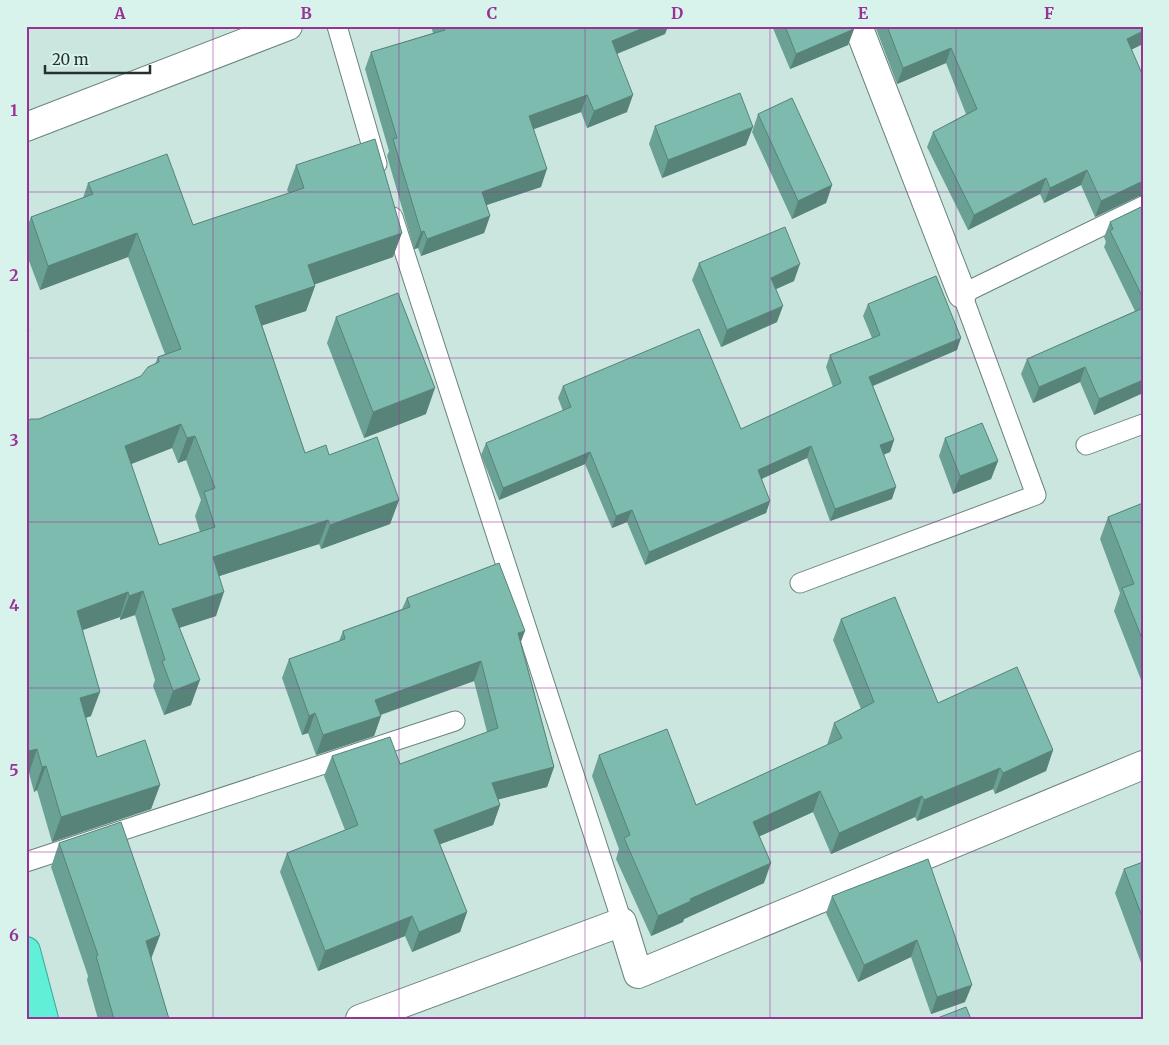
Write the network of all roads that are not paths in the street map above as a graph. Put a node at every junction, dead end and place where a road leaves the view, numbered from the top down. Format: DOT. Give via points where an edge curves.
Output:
graph roads {
  1 [pos="288,26"];
  2 [pos="336,26"];
  3 [pos="858,26"];
  4 [pos="26,126"];
  5 [pos="381,179"];
  6 [pos="387,198"];
  7 [pos="1143,206"];
  8 [pos="962,294"];
  9 [pos="1143,424"];
  10 [pos="1086,445"];
  11 [pos="800,583"];
  12 [pos="455,721"];
  13 [pos="1143,765"];
  14 [pos="26,862"];
  15 [pos="622,922"];
  16 [pos="26,951"];
  17 [pos="44,1019"];
  18 [pos="360,1019"];
  1 -- 4 [label="street"];
  2 -- 5 [label="lane"];
  3 -- 8 [label="street"];
  6 -- 15 [label="lane"];
  7 -- 8 [label="lane"];
  8 -- 11 [label="lane" via="1036,495"];
  9 -- 10 [label="lane"];
  12 -- 14 [label="lane"];
  13 -- 15 [label="street" via="638,974"];
  15 -- 18 [label="street"];
  16 -- 17 [label="highway"];
}
